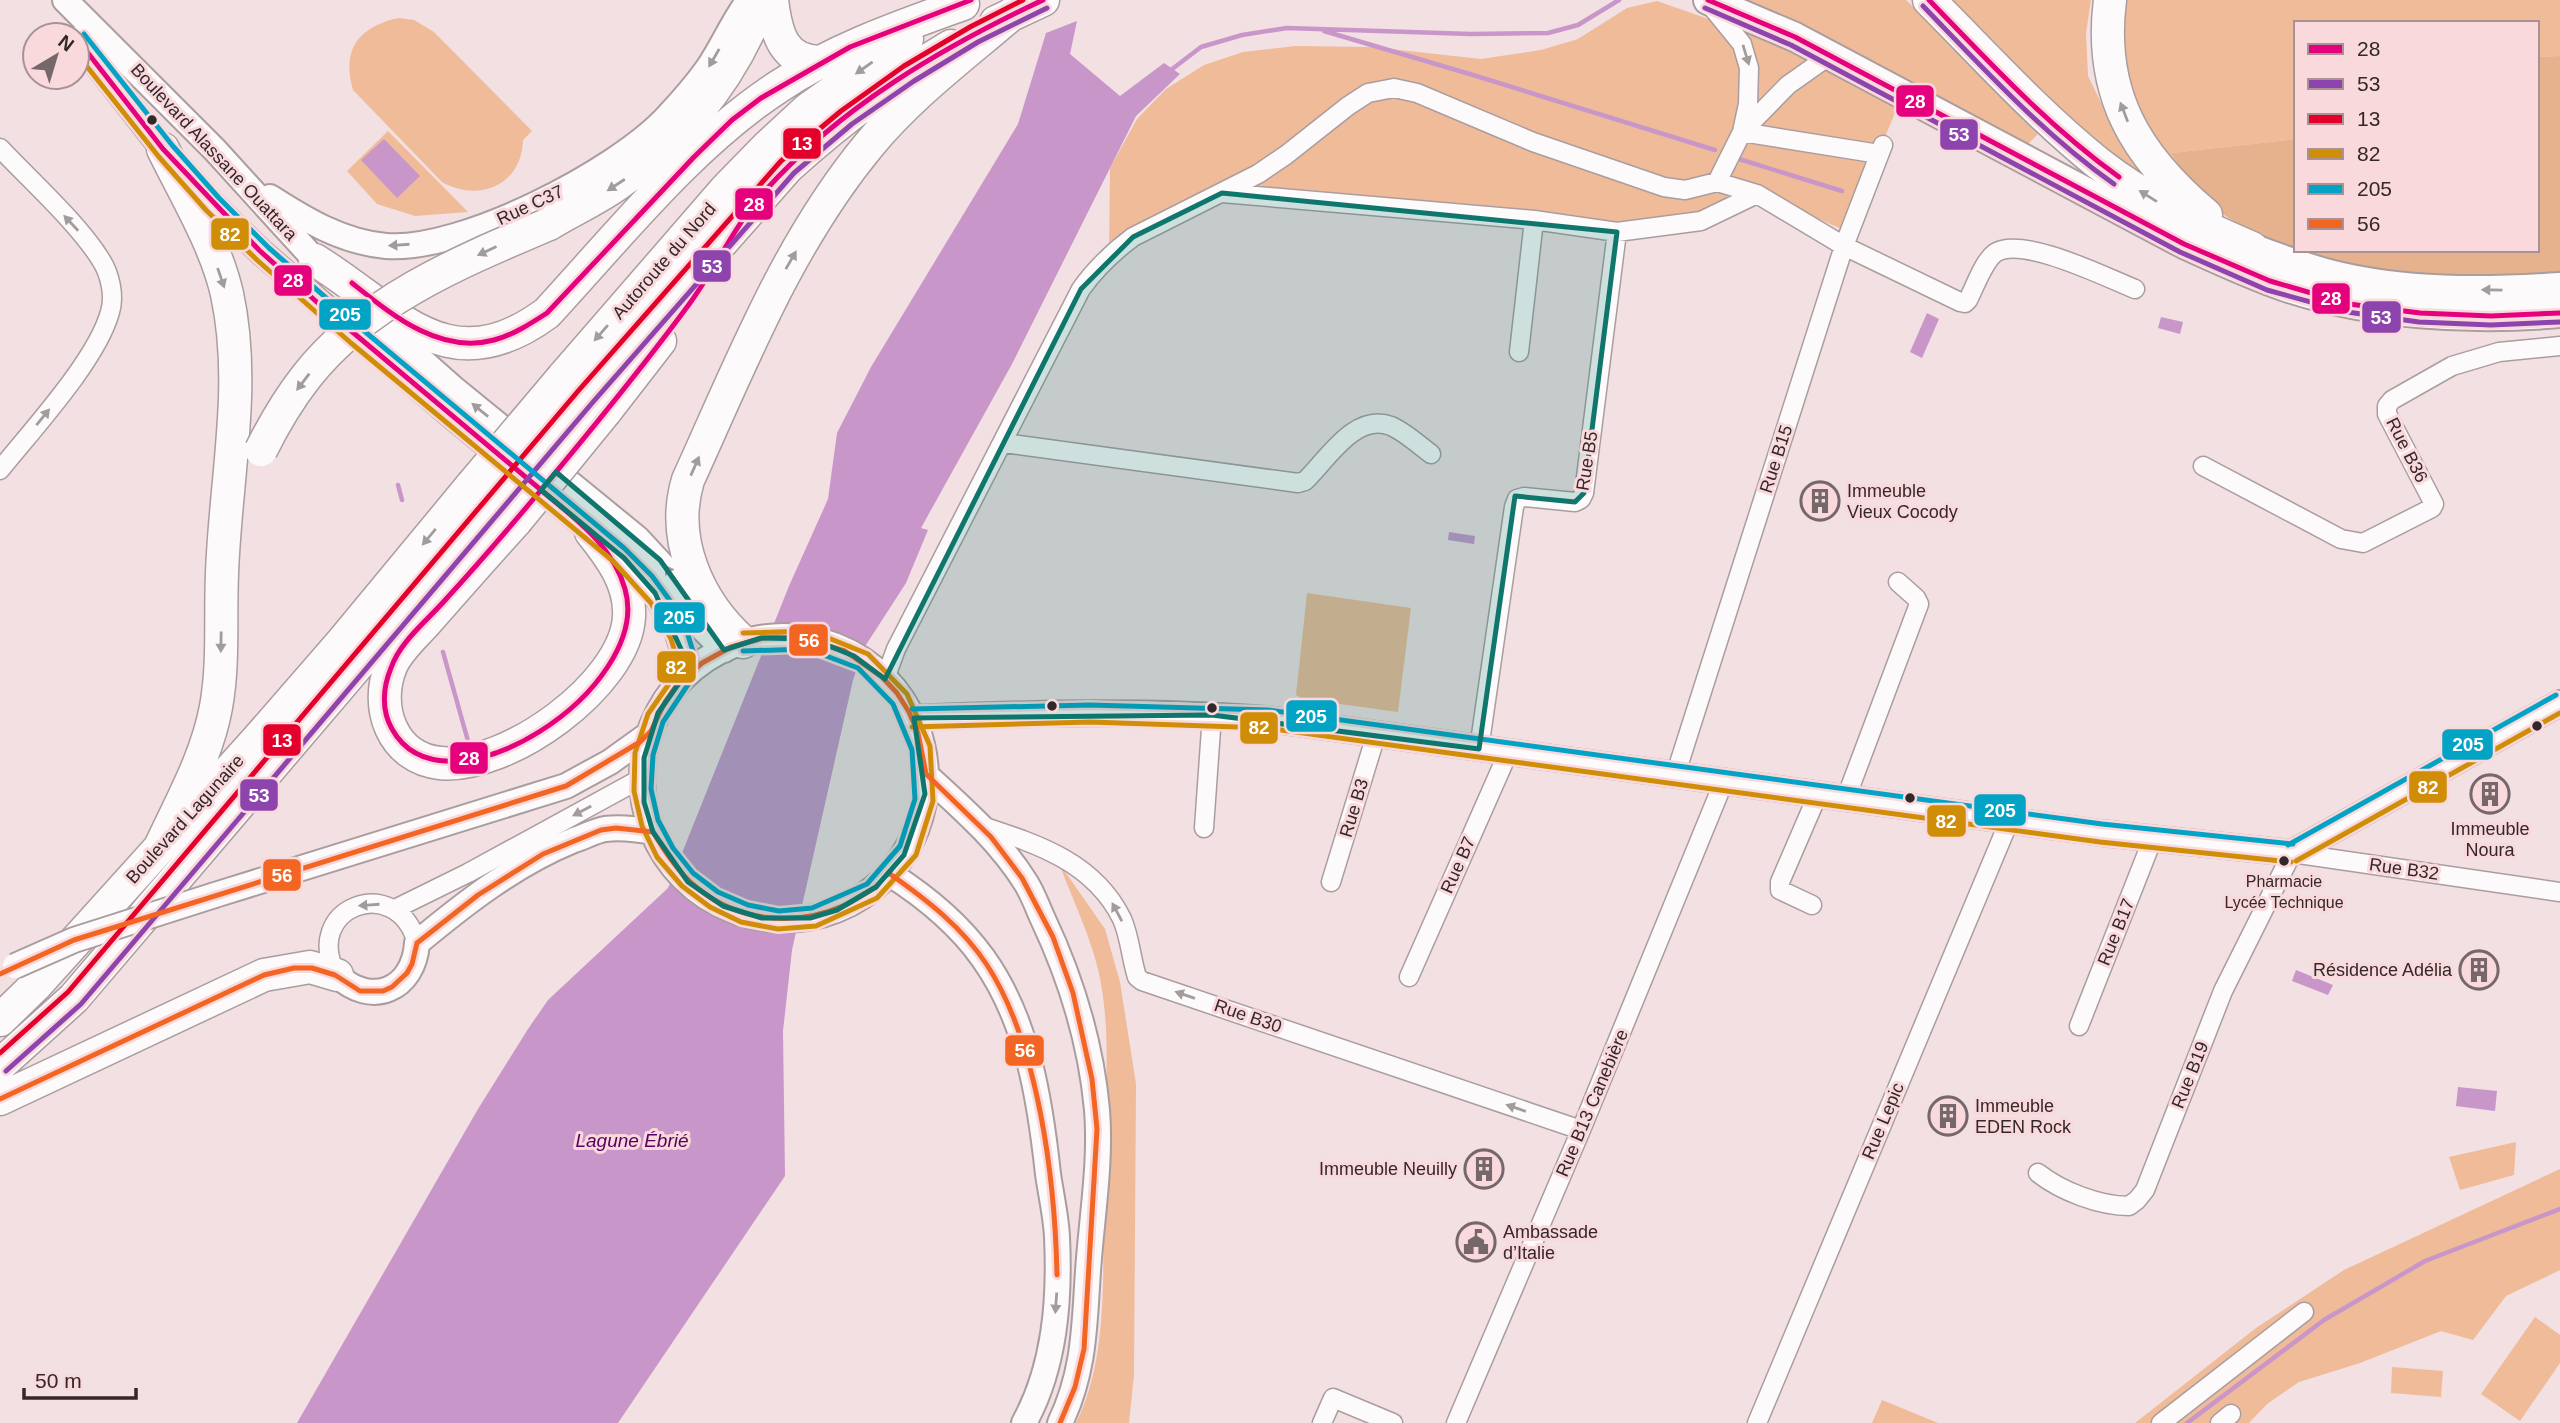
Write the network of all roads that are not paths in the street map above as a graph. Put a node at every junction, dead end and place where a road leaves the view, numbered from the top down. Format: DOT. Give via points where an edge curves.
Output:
graph roads {
  1 [pos="48,0"];
  2 [pos="65,0"];
  3 [pos="749,0"];
  4 [pos="762,0"];
  5 [pos="772,0"];
  6 [pos="1042,0"];
  7 [pos="1707,0"];
  8 [pos="1929,0"];
  9 [pos="2110,0"];
  10 [pos="967,2"];
  11 [pos="1013,13"];
  12 [pos="63,21"];
  13 [pos="1829,56"];
  14 [pos="91,57"];
  15 [pos="822,62"];
  16 [pos="1742,132"];
  17 [pos="0,148"];
  18 [pos="163,149"];
  19 [pos="1717,182"];
  20 [pos="245,183"];
  21 [pos="1222,193"];
  22 [pos="1757,194"];
  23 [pos="1534,220"];
  24 [pos="1617,232"];
  25 [pos="1844,246"];
  26 [pos="2252,248"];
  27 [pos="315,260"];
  28 [pos="2560,287"];
  29 [pos="2135,289"];
  30 [pos="2560,313"];
  31 [pos="2560,346"];
  32 [pos="1519,352"];
  33 [pos="584,395"];
  34 [pos="1004,443"];
  35 [pos="1432,454"];
  36 [pos="2203,466"];
  37 [pos="0,470"];
  38 [pos="494,503"];
  39 [pos="591,532"];
  40 [pos="222,574"];
  41 [pos="1898,582"];
  42 [pos="743,643"];
  43 [pos="876,671"];
  44 [pos="682,679"];
  45 [pos="2560,703"];
  46 [pos="1212,715"];
  47 [pos="912,718"];
  48 [pos="649,734"];
  49 [pos="1376,735"];
  50 [pos="1479,749"];
  51 [pos="1508,753"];
  52 [pos="926,775"];
  53 [pos="1675,776"];
  54 [pos="642,778"];
  55 [pos="1724,781"];
  56 [pos="1818,794"];
  57 [pos="1846,798"];
  58 [pos="2010,819"];
  59 [pos="981,826"];
  60 [pos="1204,828"];
  61 [pos="2154,838"];
  62 [pos="658,842"];
  63 [pos="161,845"];
  64 [pos="2292,853"];
  65 [pos="890,874"];
  66 [pos="1331,882"];
  67 [pos="2560,892"];
  68 [pos="1812,905"];
  69 [pos="395,909"];
  70 [pos="417,943"];
  71 [pos="8,970"];
  72 [pos="337,975"];
  73 [pos="1409,977"];
  74 [pos="0,1020"];
  75 [pos="2079,1026"];
  76 [pos="0,1065"];
  77 [pos="0,1100"];
  78 [pos="1581,1130"];
  79 [pos="2038,1173"];
  80 [pos="2304,1312"];
  81 [pos="1024,1423"];
  82 [pos="1060,1423"];
  83 [pos="1322,1423"];
  84 [pos="1393,1423"];
  85 [pos="1456,1423"];
  86 [pos="1757,1423"];
  87 [pos="2161,1423"];
  1 -- 12 [label="main road"];
  2 -- 20 [label="main road, Boulevard Alassane Ouattara"];
  3 -- 20 [label="main road, Rue C37, one-way" via="707,70 638,145 551,197 485,225 431,242 388,246 318,227"];
  4 -- 40 [label="highway, one-way, bridge" via="739,52 712,94 653,158 617,185 549,224 487,250 382,307 307,375 280,414 243,488"];
  5 -- 15 [label="highway" via="783,45 796,57"];
  6 -- 11 [label="highway, Autoroute du Nord"];
  7 -- 13 [label="main road"];
  7 -- 16 [label="street, one-way" via="1742,44 1749,68"];
  26 -- 8 [label="highway, one-way" via="2195,224 2100,165 2052,124"];
  26 -- 9 [label="highway, one-way" via="2184,196 2141,148 2109,62 2106,26"];
  10 -- 15 [label="highway"];
  10 -- 33 [label="highway, Autoroute du Nord, one-way" via="808,109 726,189"];
  11 -- 33 [label="highway, Autoroute du Nord" via="942,51 868,100 797,159"];
  42 -- 11 [label="highway, one-way" via="714,611 689,562 681,532 688,480 779,281 835,190 869,144 916,95"];
  13 -- 16 [label="street" via="1788,85"];
  13 -- 30 [label="main road" via="2184,244 2286,287 2385,309 2516,317"];
  14 -- 18 [label="main road"];
  15 -- 27 [label="highway" via="732,120 547,313 503,338 476,344 442,341 390,314"];
  16 -- 19 [label="street"];
  16 -- 25 [label="street, Rue B15" via="1881,149"];
  37 -- 17 [label="street, one-way" via="84,361 111,309 111,286 103,262"];
  18 -- 39 [label="main road" via="262,253"];
  18 -- 40 [label="highway, one-way" via="213,254 235,341 237,385"];
  19 -- 21 [label="street" via="1685,190 1664,187 1394,88 1368,93 1286,155"];
  19 -- 22 [label="street"];
  20 -- 27 [label="main road, Boulevard Alassane Ouattara"];
  21 -- 23 [label="street"];
  21 -- 34 [label="street" via="1133,237 1096,268 1081,289"];
  22 -- 24 [label="street" via="1701,221"];
  22 -- 25 [label="street"];
  23 -- 24 [label="street"];
  23 -- 32 [label="street"];
  24 -- 50 [label="street, Rue B5" via="1584,493 1575,502 1517,499"];
  25 -- 29 [label="street" via="1965,303 1992,255 2001,250 2021,249 2056,257"];
  25 -- 53 [label="street, Rue B15"];
  28 -- 26 [label="main road, one-way" via="2442,289 2387,284 2331,274"];
  42 -- 27 [label="main road, Boulevard Alassane Ouattara, one-way" via="704,629 675,579 637,538 415,355"];
  31 -- 36 [label="street, Rue B36" via="2499,352 2452,366 2392,400 2387,414 2434,505 2363,543 2341,539"];
  33 -- 38 [label="highway, bridge"];
  33 -- 38 [label="highway, bridge"];
  34 -- 35 [label="street" via="1298,483 1362,426 1378,423 1393,427"];
  34 -- 43 [label="street" via="897,649"];
  38 -- 39 [label="highway" via="391,665 385,697 396,740 440,763 492,756 539,732 564,715 604,672 626,632 629,605 618,570"];
  38 -- 63 [label="highway, Boulevard Lagunaire, one-way" via="343,641"];
  38 -- 76 [label="highway, Boulevard Lagunaire" via="74,998"];
  39 -- 44 [label="main road" via="624,558 655,593 676,628 687,662"];
  40 -- 63 [label="highway, one-way" via="216,707 196,771"];
  41 -- 57 [label="street" via="1919,604"];
  42 -- 43 [label="main road" via="812,639 841,649"];
  42 -- 44 [label="main road" via="700,664"];
  43 -- 47 [label="main road"];
  44 -- 48 [label="main road"];
  45 -- 64 [label="main road"];
  46 -- 47 [label="main road, Rue B32"];
  46 -- 49 [label="main road, Rue B32"];
  46 -- 60 [label="street"];
  47 -- 52 [label="main road"];
  48 -- 54 [label="main road"];
  48 -- 71 [label="main road, bridge" via="566,786 74,940"];
  49 -- 50 [label="main road, Rue B32"];
  49 -- 66 [label="street, Rue B3"];
  50 -- 51 [label="main road, Rue B32"];
  51 -- 53 [label="main road, Rue B32"];
  51 -- 73 [label="street, Rue B7"];
  52 -- 59 [label="main road"];
  52 -- 65 [label="main road" via="915,835"];
  53 -- 55 [label="main road, Rue B32"];
  54 -- 62 [label="main road" via="644,802"];
  54 -- 69 [label="street, one-way"];
  55 -- 56 [label="main road, Rue B32"];
  55 -- 78 [label="street, Rue B13 Canebière"];
  56 -- 57 [label="main road, Rue B32"];
  56 -- 68 [label="street" via="1780,882 1780,890"];
  57 -- 58 [label="main road, Rue B32"];
  58 -- 61 [label="main road, Rue B32"];
  58 -- 86 [label="street, Rue Lepic"];
  78 -- 59 [label="street, Rue B30, one-way" via="1142,981 1137,977 1123,922 1111,900 1089,878 1052,851"];
  59 -- 82 [label="main road" via="1026,883 1052,938 1086,1045 1097,1110 1084,1350"];
  61 -- 64 [label="main road, Rue B32"];
  61 -- 75 [label="street, Rue B17"];
  62 -- 65 [label="main road" via="688,882 723,906 762,918 810,918 837,910"];
  62 -- 70 [label="main road" via="616,828 542,854 478,895"];
  63 -- 74 [label="highway, Boulevard Lagunaire"];
  64 -- 67 [label="street, Rue B32"];
  64 -- 79 [label="street, Rue B19" via="2223,991 2145,1190 2129,1206 2101,1202 2055,1185"];
  65 -- 81 [label="main road, one-way" via="942,911 984,959 1007,998 1028,1055 1042,1117 1057,1235 1058,1284 1054,1333"];
  69 -- 70 [label="street" via="413,929"];
  69 -- 72 [label="street, one-way" via="368,903 343,913 334,923 327,949"];
  70 -- 72 [label="main road" via="411,971 389,989 360,991"];
  72 -- 77 [label="highway" via="310,967 264,975"];
  78 -- 85 [label="street, Rue B13 Canebière"];
  80 -- 87 [label="street"];
  83 -- 84 [label="street" via="1333,1398"];
}
